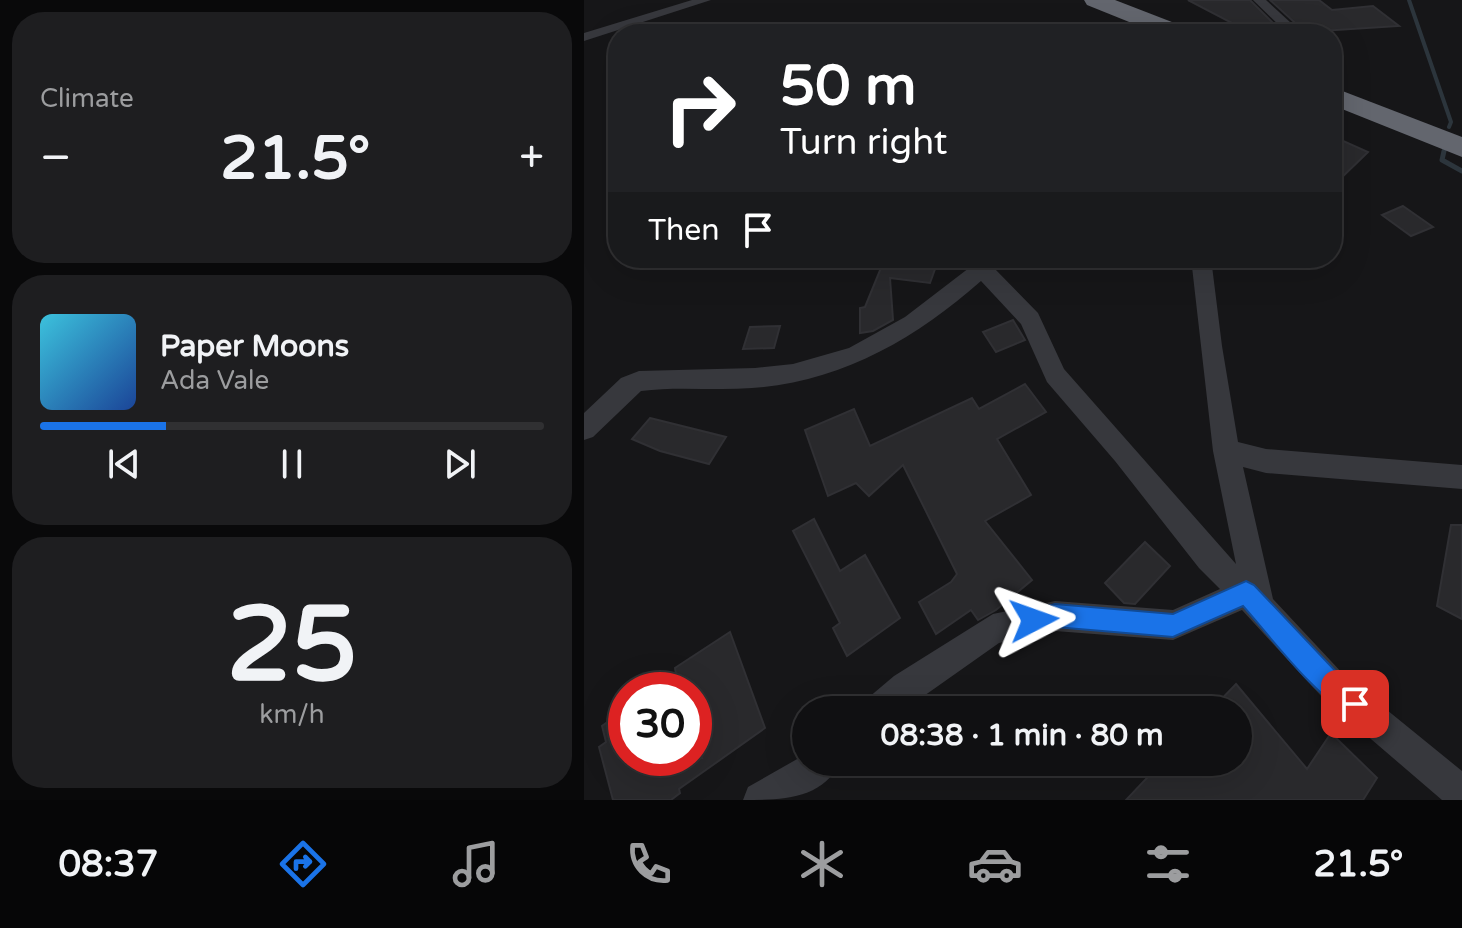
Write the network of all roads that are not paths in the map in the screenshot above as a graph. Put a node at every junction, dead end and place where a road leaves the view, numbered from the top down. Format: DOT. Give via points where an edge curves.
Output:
graph roads {
  1 [pos="705,0"];
  2 [pos="1095,0"];
  3 [pos="1259,0"];
  4 [pos="627,24"];
  5 [pos="1156,24"];
  6 [pos="1285,24"];
  7 [pos="608,30"];
  8 [pos="584,37"];
  9 [pos="1342,99"];
  10 [pos="1462,148"];
  11 [pos="983,268"];
  12 [pos="991,268"];
  13 [pos="1202,268"];
  14 [pos="584,429"];
  15 [pos="1226,451"];
  16 [pos="1462,477"];
  17 [pos="1253,600"];
  18 [pos="895,696"];
  19 [pos="800,776"];
  20 [pos="1462,794"];
  21 [pos="761,800"];
  1 -- 4 [label="street"];
  2 -- 5 [label="highway"];
  3 -- 6 [label="street"];
  7 -- 8 [label="street"];
  9 -- 10 [label="highway"];
  11 -- 14 [label="street" via="906,328 855,357 811,372 753,379 639,381"];
  12 -- 17 [label="street" via="1030,319 1055,375 1209,558"];
  13 -- 15 [label="street"];
  15 -- 16 [label="street" via="1266,461"];
  15 -- 17 [label="street"];
  17 -- 18 [label="street" via="1173,625 1055,616 993,629"];
  17 -- 20 [label="street" via="1333,686"];
  19 -- 21 [label="street"];
}
